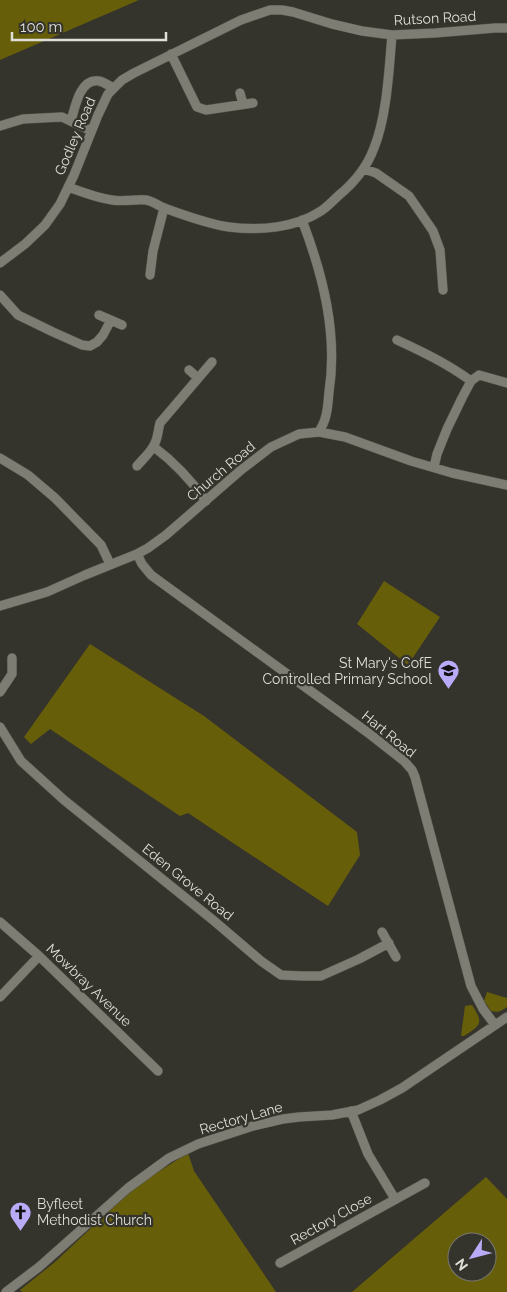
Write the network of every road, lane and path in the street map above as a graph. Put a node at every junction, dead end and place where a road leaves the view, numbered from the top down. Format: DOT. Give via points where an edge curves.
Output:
graph roads {
  1 [pos="306,16"];
  2 [pos="507,28"];
  3 [pos="392,35"];
  4 [pos="171,54"];
  5 [pos="114,88"];
  6 [pos="240,93"];
  7 [pos="253,103"];
  8 [pos="243,104"];
  9 [pos="71,121"];
  10 [pos="0,126"];
  11 [pos="91,131"];
  12 [pos="364,169"];
  13 [pos="68,187"];
  14 [pos="164,208"];
  15 [pos="302,220"];
  16 [pos="0,263"];
  17 [pos="150,275"];
  18 [pos="443,290"];
  19 [pos="0,295"];
  20 [pos="100,315"];
  21 [pos="111,320"];
  22 [pos="122,326"];
  23 [pos="397,340"];
  24 [pos="212,362"];
  25 [pos="189,370"];
  26 [pos="198,378"];
  27 [pos="471,381"];
  28 [pos="507,383"];
  29 [pos="319,432"];
  30 [pos="154,446"];
  31 [pos="0,458"];
  32 [pos="137,466"];
  33 [pos="434,467"];
  34 [pos="507,485"];
  35 [pos="206,500"];
  36 [pos="137,554"];
  37 [pos="110,564"];
  38 [pos="0,606"];
  39 [pos="12,658"];
  40 [pos="0,692"];
  41 [pos="0,727"];
  42 [pos="0,922"];
  43 [pos="382,932"];
  44 [pos="389,943"];
  45 [pos="39,956"];
  46 [pos="396,957"];
  47 [pos="0,997"];
  48 [pos="507,1017"];
  49 [pos="495,1025"];
  50 [pos="158,1070"];
  51 [pos="351,1111"];
  52 [pos="425,1183"];
  53 [pos="395,1199"];
  54 [pos="280,1263"];
  55 [pos="6,1292"];
  1 -- 3 [label="street, Rutson Road" via="339,26"];
  1 -- 4 [label="street, Godley Road" via="270,10"];
  2 -- 3 [label="street, Rutson Road"];
  3 -- 12 [label="street" via="382,118"];
  4 -- 5 [label="street, Godley Road" via="122,80"];
  4 -- 8 [label="street" via="197,107 206,110"];
  5 -- 9 [label="street" via="92,81 83,87"];
  5 -- 11 [label="street, Godley Road"];
  6 -- 8 [label="street"];
  7 -- 8 [label="street"];
  9 -- 10 [label="street" via="62,117 40,117"];
  9 -- 11 [label="street"];
  11 -- 13 [label="street, Godley Road"];
  12 -- 15 [label="street" via="322,211"];
  12 -- 18 [label="street" via="376,173 409,196 433,231 440,250"];
  13 -- 14 [label="street" via="113,200 147,200"];
  13 -- 16 [label="street, Godley Road" via="45,225"];
  14 -- 15 [label="street" via="228,227 262,229"];
  14 -- 17 [label="street"];
  15 -- 29 [label="street" via="325,294 331,340 331,380 325,419"];
  19 -- 21 [label="street" via="18,315 82,345 90,346 97,342"];
  20 -- 21 [label="street"];
  21 -- 22 [label="street"];
  23 -- 27 [label="street" via="428,354"];
  24 -- 26 [label="street"];
  25 -- 26 [label="street"];
  26 -- 30 [label="street" via="160,423"];
  27 -- 28 [label="street" via="479,375"];
  27 -- 33 [label="street" via="447,429"];
  29 -- 33 [label="street, Church Road" via="345,437"];
  29 -- 35 [label="street, Church Road" via="300,434 272,447"];
  30 -- 32 [label="street"];
  30 -- 35 [label="street" via="180,468"];
  31 -- 37 [label="street" via="28,475 55,498 101,545"];
  33 -- 34 [label="street, Church Road"];
  35 -- 36 [label="street, Church Road"];
  36 -- 37 [label="street, Church Road"];
  36 -- 49 [label="street, Hart Road" via="151,575 367,732 412,770 471,986"];
  37 -- 38 [label="street, Church Road" via="47,592"];
  39 -- 40 [label="street" via="12,674"];
  41 -- 44 [label="street, Eden Grove Road" via="20,761 64,800 281,975 321,976"];
  42 -- 45 [label="street, Mowbray Avenue"];
  43 -- 44 [label="street"];
  44 -- 46 [label="street"];
  45 -- 47 [label="street"];
  45 -- 50 [label="street, Mowbray Avenue"];
  48 -- 49 [label="street, Rectory Lane"];
  49 -- 51 [label="street, Rectory Lane" via="402,1088"];
  51 -- 53 [label="street, Rectory Close" via="368,1154"];
  51 -- 55 [label="street, Rectory Lane" via="253,1126 198,1144 169,1158 128,1188"];
  52 -- 53 [label="street, Rectory Close"];
  53 -- 54 [label="street, Rectory Close"];
}
